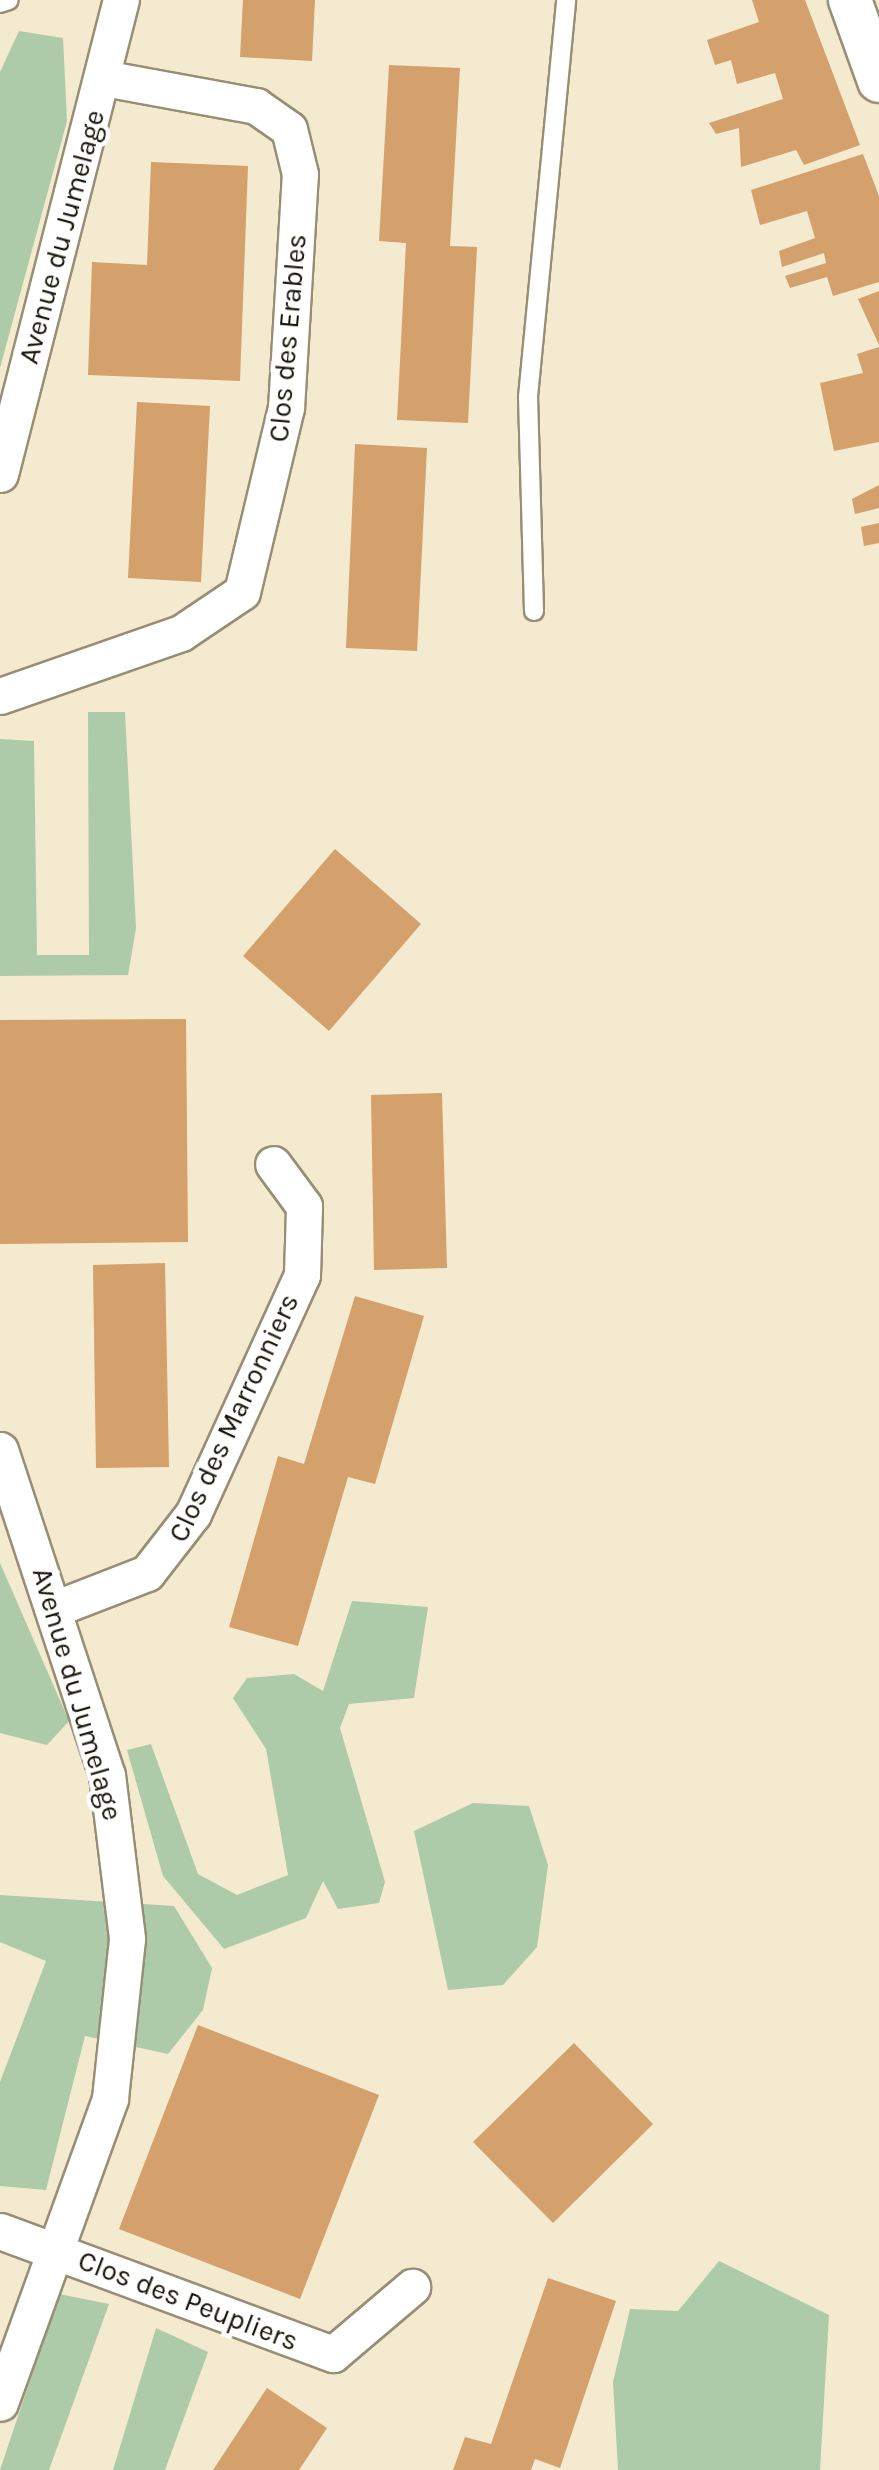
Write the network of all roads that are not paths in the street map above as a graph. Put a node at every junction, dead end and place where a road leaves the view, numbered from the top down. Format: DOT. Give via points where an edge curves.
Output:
graph roads {
  1 [pos="9,0"];
  2 [pos="566,0"];
  3 [pos="850,0"];
  4 [pos="113,2"];
  5 [pos="0,3"];
  6 [pos="104,78"];
  7 [pos="879,81"];
  8 [pos="0,474"];
  9 [pos="534,612"];
  10 [pos="0,696"];
  11 [pos="273,1164"];
  12 [pos="0,1450"];
  13 [pos="54,1609"];
  14 [pos="0,2231"];
  15 [pos="59,2252"];
  16 [pos="412,2287"];
  17 [pos="0,2403"];
  1 -- 5 [label="lane"];
  2 -- 9 [label="lane" via="528,398"];
  3 -- 7 [label="street"];
  4 -- 6 [label="street, Avenue du Jumelage"];
  6 -- 8 [label="street, Avenue du Jumelage"];
  6 -- 10 [label="street, Clos des Erables" via="256,106 288,129 300,174 286,408 242,592 181,633"];
  11 -- 13 [label="street, Clos des Marronniers" via="304,1206 302,1275 193,1514 147,1573"];
  12 -- 13 [label="street, Avenue du Jumelage"];
  13 -- 15 [label="street, Avenue du Jumelage" via="107,1775 127,1938 110,2099"];
  14 -- 15 [label="street"];
  15 -- 16 [label="street, Clos des Peupliers" via="333,2354"];
  15 -- 17 [label="street, Avenue du Jumelage"];
}
